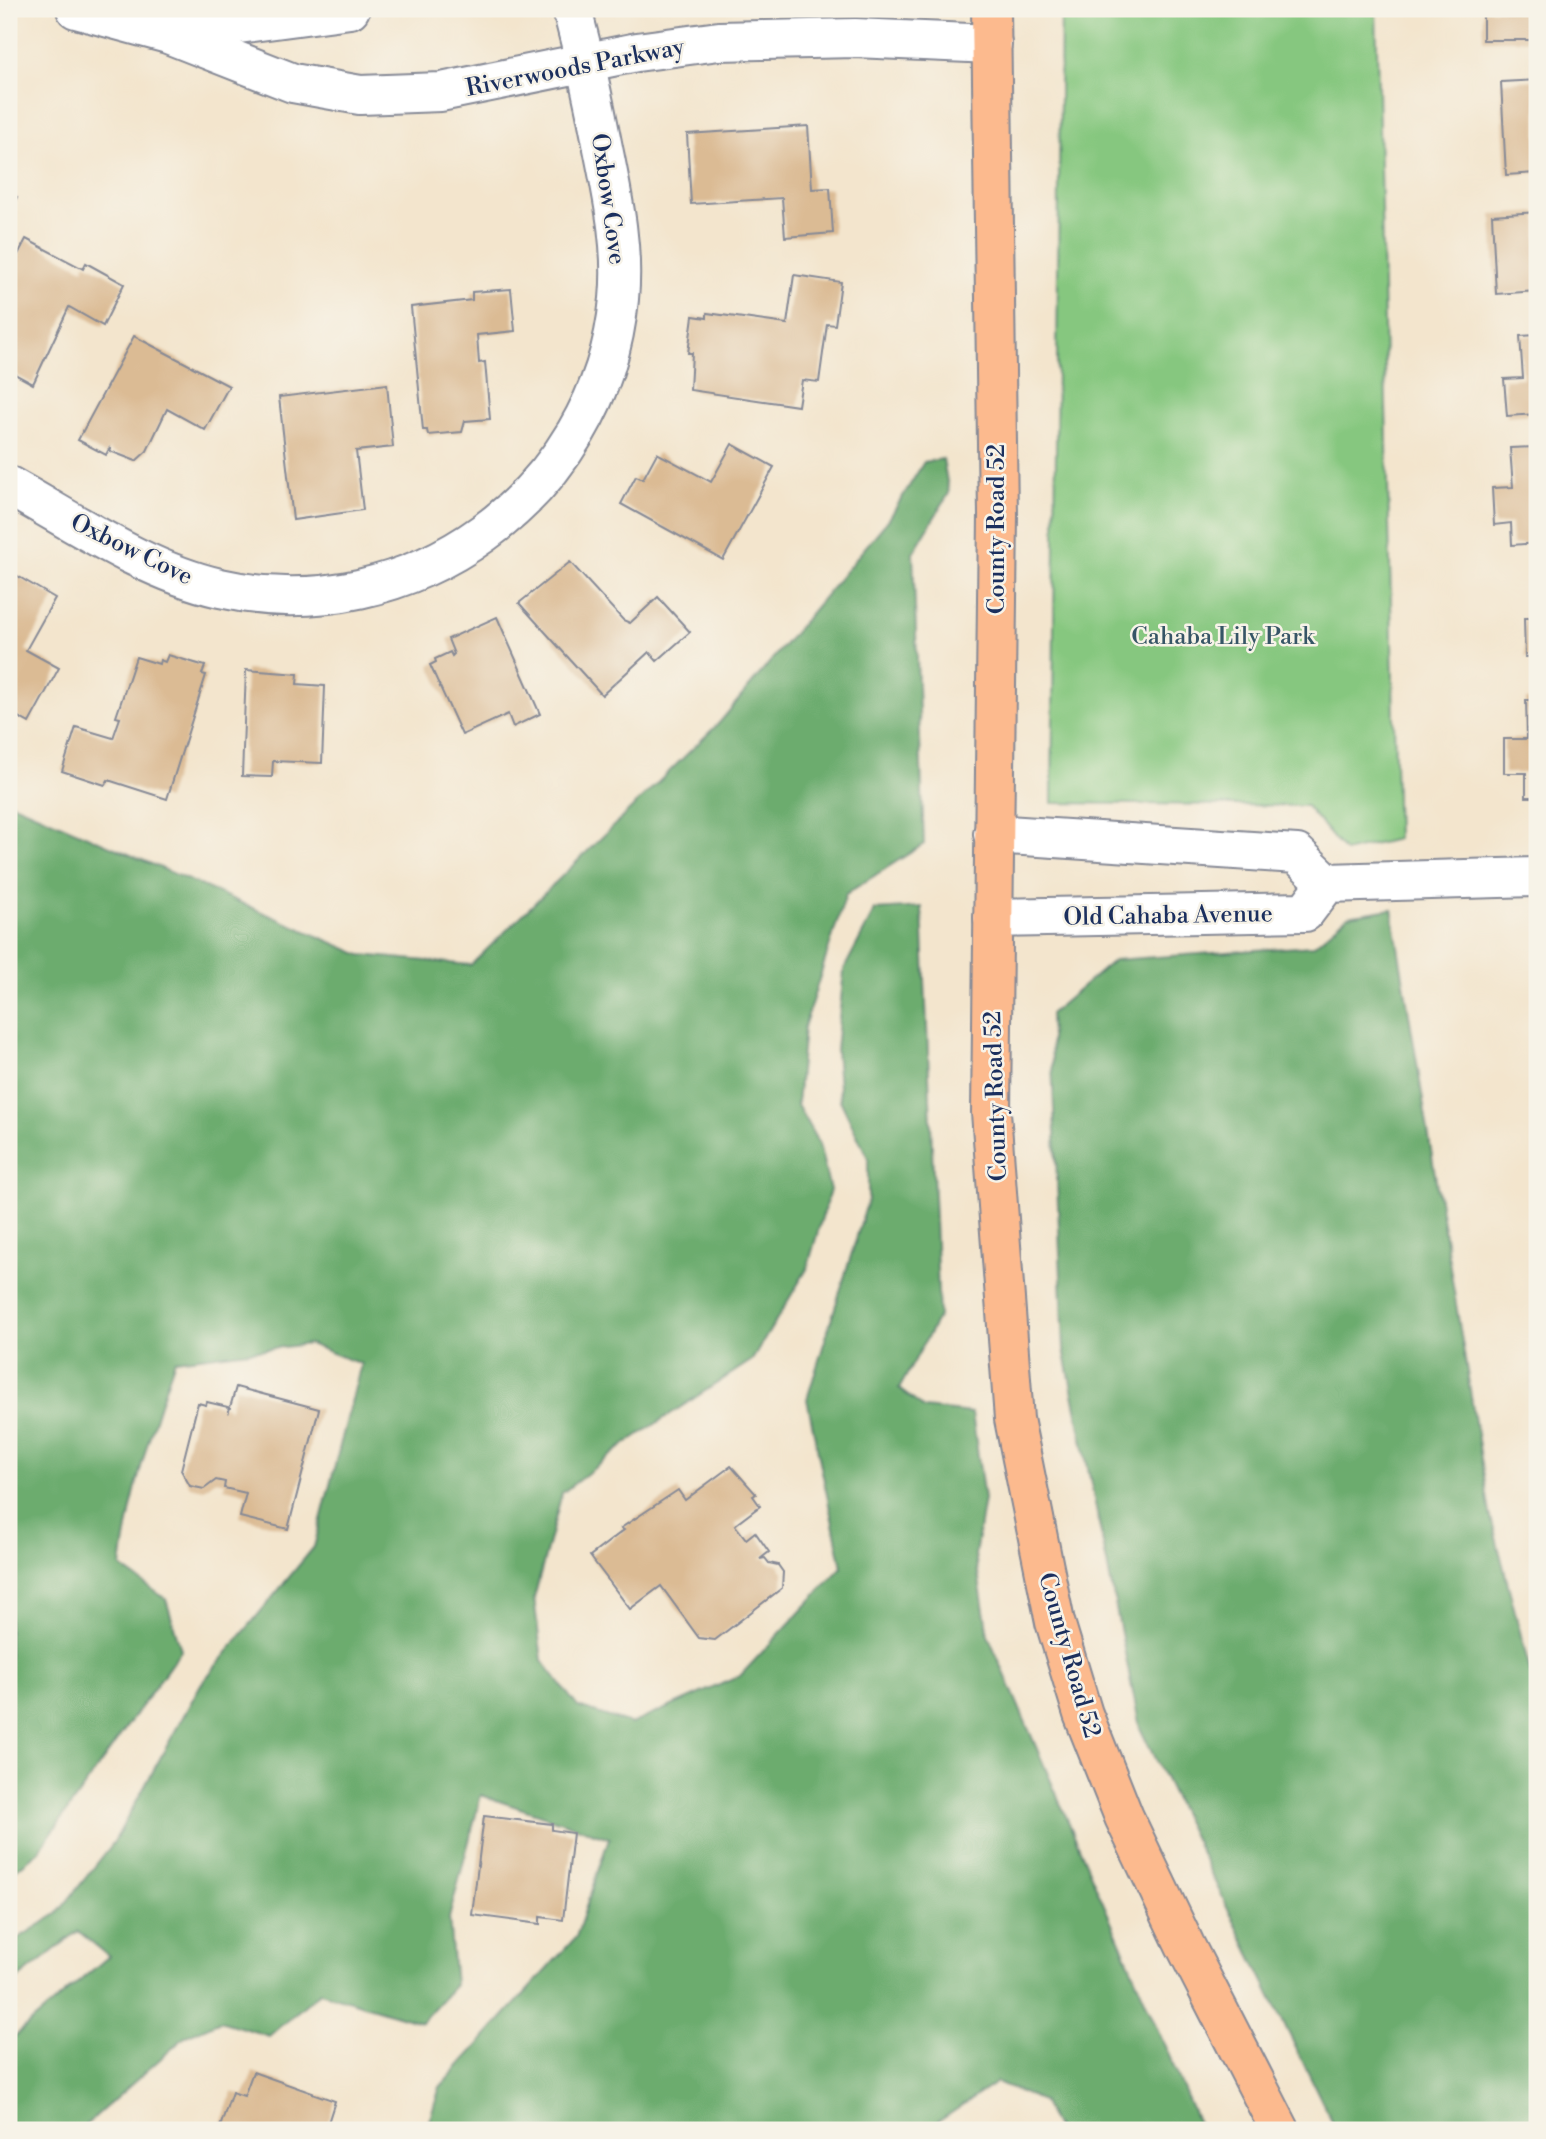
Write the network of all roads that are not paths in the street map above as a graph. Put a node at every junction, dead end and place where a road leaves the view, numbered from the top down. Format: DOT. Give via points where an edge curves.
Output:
graph roads {
  1 [pos="76,9"];
  2 [pos="350,9"];
  3 [pos="572,9"];
  4 [pos="992,26"];
  5 [pos="168,34"];
  6 [pos="586,62"];
  7 [pos="9,486"];
  8 [pos="993,834"];
  9 [pos="1537,877"];
  10 [pos="1328,883"];
  11 [pos="993,918"];
  12 [pos="1280,2130"];
  1 -- 5 [label="street, Riverwoods Parkway"];
  2 -- 5 [label="street, Riverwoods Parkway"];
  3 -- 6 [label="street, Oxbow Cove"];
  4 -- 6 [label="street, Riverwoods Parkway" via="855,38 719,41"];
  4 -- 8 [label="main road, County Road 52" via="998,514"];
  5 -- 6 [label="street, Riverwoods Parkway" via="293,83 360,95 440,92"];
  6 -- 7 [label="street, Oxbow Cove" via="618,225 620,299 613,341 584,421 562,457 535,490 469,546 431,567 348,592 262,595 178,575"];
  8 -- 10 [label="street" via="1297,853"];
  8 -- 11 [label="main road, County Road 52"];
  9 -- 10 [label="street"];
  10 -- 11 [label="street, Old Cahaba Avenue" via="1306,912"];
  11 -- 12 [label="main road, County Road 52" via="991,1112 1014,1419 1055,1622 1083,1714 1124,1817"];
}
